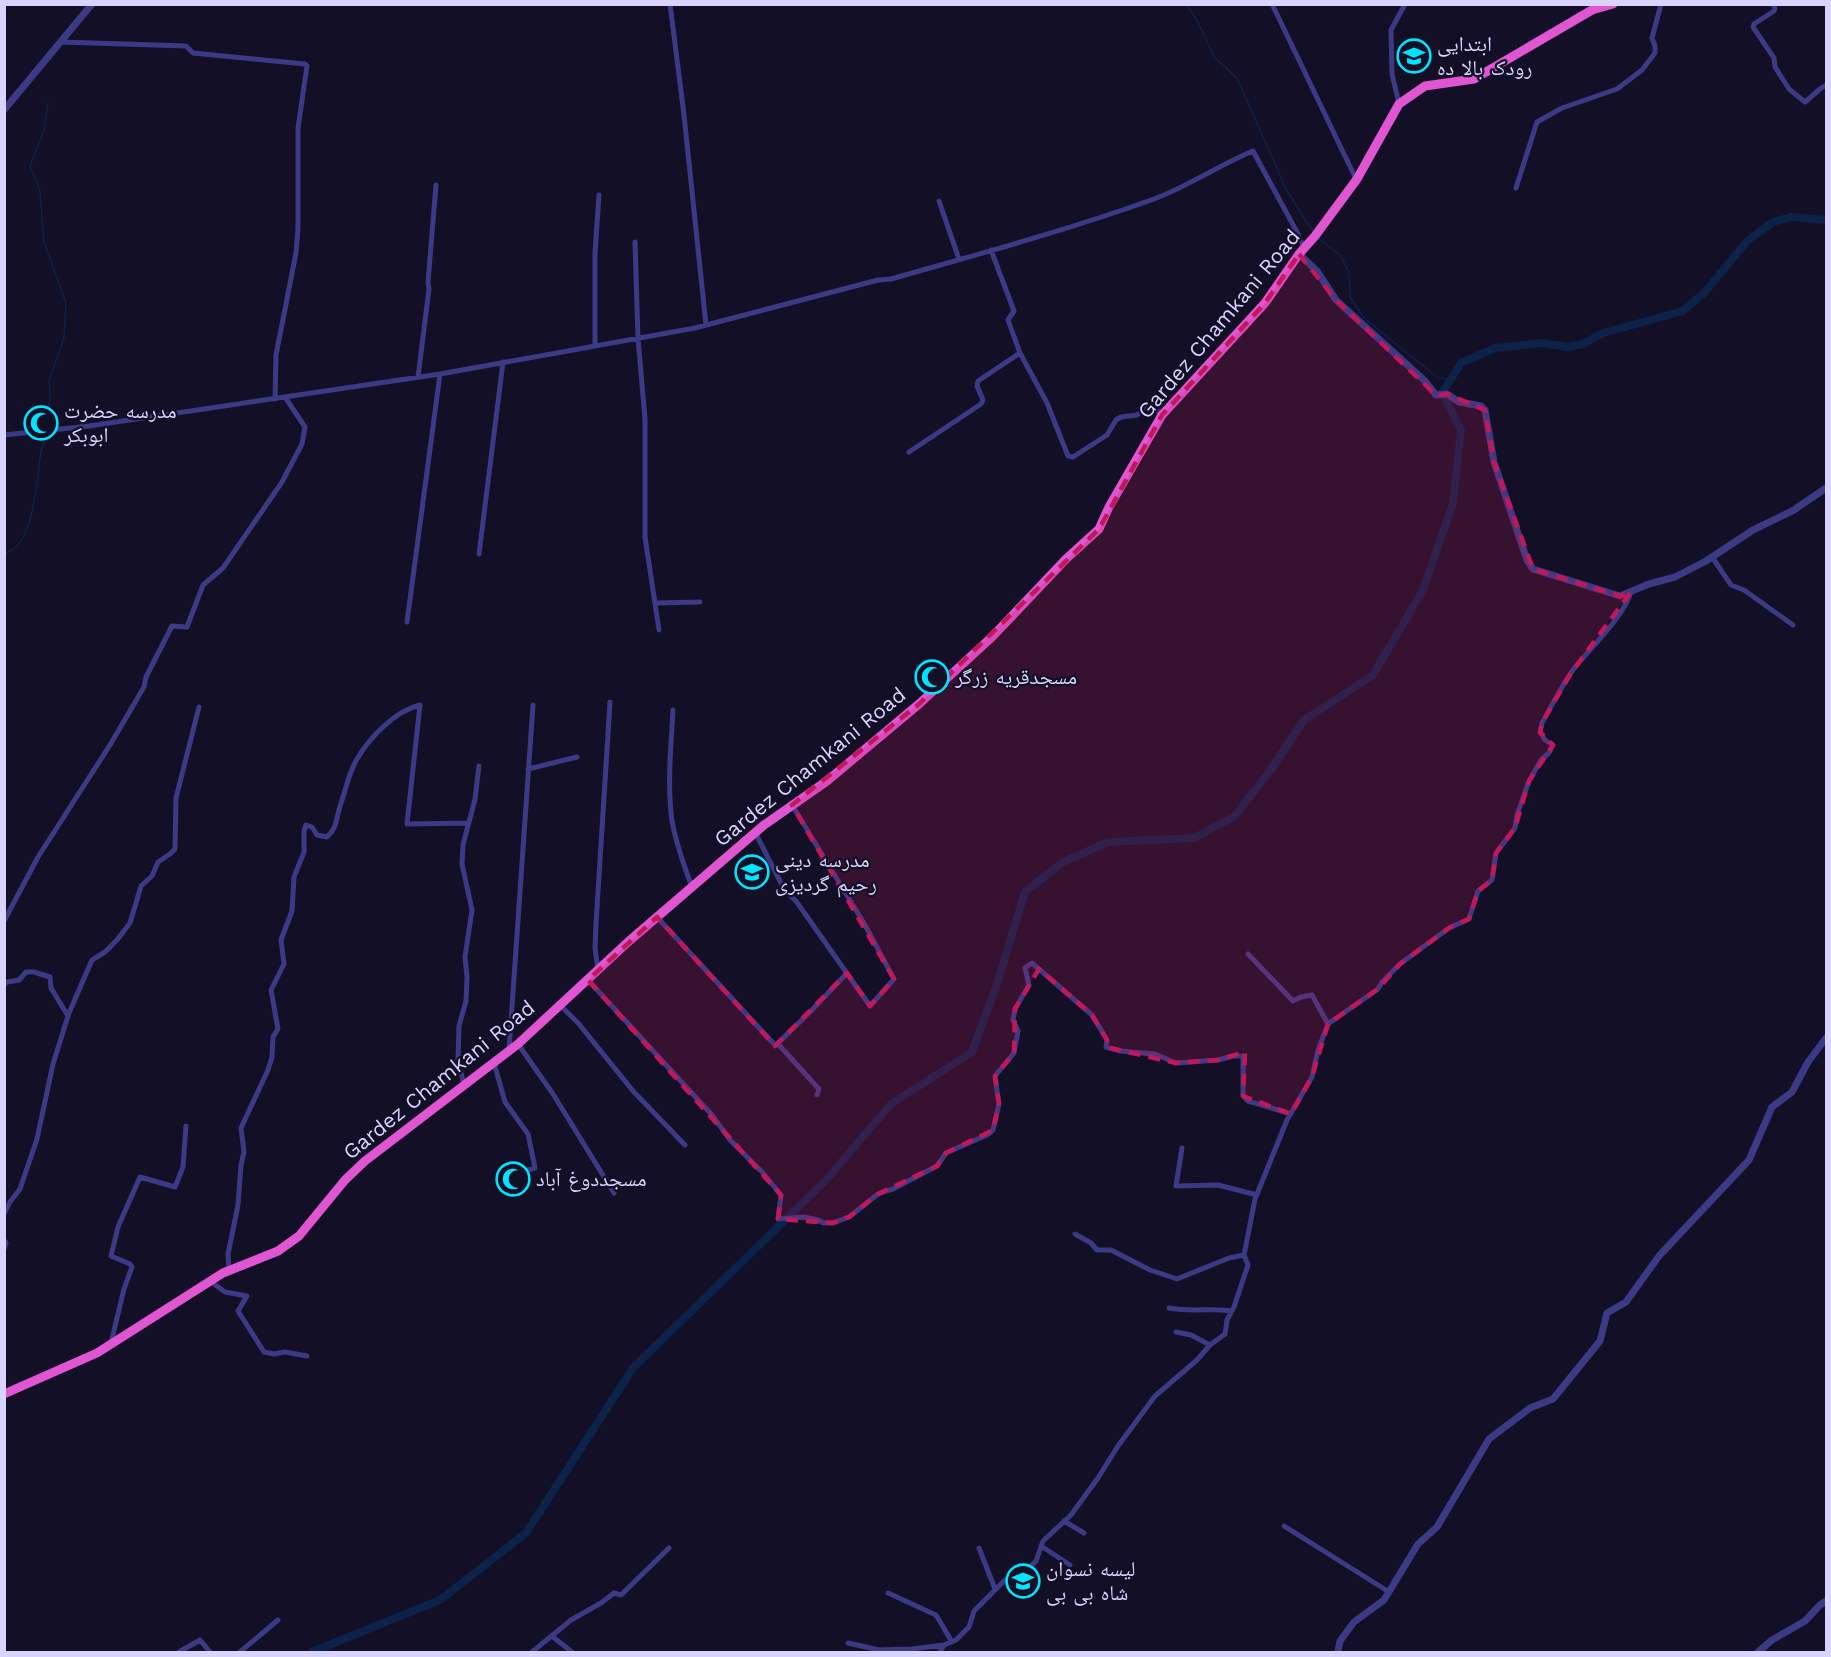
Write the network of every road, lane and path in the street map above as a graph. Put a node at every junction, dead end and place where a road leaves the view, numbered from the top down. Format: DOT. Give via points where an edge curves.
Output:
graph roads {
  1 [pos="92,4"];
  2 [pos="670,4"];
  3 [pos="1272,4"];
  4 [pos="1405,4"];
  5 [pos="1613,4"];
  6 [pos="1661,4"];
  7 [pos="1773,4"];
  8 [pos="61,42"];
  9 [pos="1827,85"];
  10 [pos="1399,104"];
  11 [pos="4,110"];
  12 [pos="1357,180"];
  13 [pos="436,185"];
  14 [pos="1516,188"];
  15 [pos="599,195"];
  16 [pos="939,201"];
  17 [pos="635,242"];
  18 [pos="991,250"];
  19 [pos="1302,250"];
  20 [pos="960,260"];
  21 [pos="706,325"];
  22 [pos="638,338"];
  23 [pos="595,345"];
  24 [pos="1020,353"];
  25 [pos="503,362"];
  26 [pos="440,374"];
  27 [pos="418,377"];
  28 [pos="285,397"];
  29 [pos="275,399"];
  30 [pos="1162,415"];
  31 [pos="4,435"];
  32 [pos="909,452"];
  33 [pos="1827,488"];
  34 [pos="479,554"];
  35 [pos="1712,557"];
  36 [pos="1631,592"];
  37 [pos="700,602"];
  38 [pos="656,603"];
  39 [pos="407,622"];
  40 [pos="1793,625"];
  41 [pos="659,630"];
  42 [pos="610,702"];
  43 [pos="533,705"];
  44 [pos="199,706"];
  45 [pos="673,710"];
  46 [pos="577,757"];
  47 [pos="479,766"];
  48 [pos="528,770"];
  49 [pos="792,805"];
  50 [pos="467,823"];
  51 [pos="755,832"];
  52 [pos="692,887"];
  53 [pos="657,917"];
  54 [pos="4,921"];
  55 [pos="1248,954"];
  56 [pos="598,972"];
  57 [pos="847,973"];
  58 [pos="588,980"];
  59 [pos="4,985"];
  60 [pos="560,1005"];
  61 [pos="68,1016"];
  62 [pos="1328,1024"];
  63 [pos="1827,1038"];
  64 [pos="519,1044"];
  65 [pos="776,1045"];
  66 [pos="509,1051"];
  67 [pos="494,1063"];
  68 [pos="464,1085"];
  69 [pos="817,1095"];
  70 [pos="1291,1114"];
  71 [pos="186,1126"];
  72 [pos="685,1144"];
  73 [pos="1182,1148"];
  74 [pos="509,1175"];
  75 [pos="614,1192"];
  76 [pos="1257,1195"];
  77 [pos="7,1204"];
  78 [pos="4,1214"];
  79 [pos="1075,1234"];
  80 [pos="4,1240"];
  81 [pos="4,1249"];
  82 [pos="1244,1255"];
  83 [pos="229,1271"];
  84 [pos="210,1281"];
  85 [pos="1169,1308"];
  86 [pos="1232,1311"];
  87 [pos="1176,1332"];
  88 [pos="110,1345"];
  89 [pos="1210,1345"];
  90 [pos="307,1356"];
  91 [pos="4,1394"];
  92 [pos="1064,1521"];
  93 [pos="1284,1526"];
  94 [pos="1083,1533"];
  95 [pos="1041,1546"];
  96 [pos="669,1548"];
  97 [pos="979,1548"];
  98 [pos="1070,1565"];
  99 [pos="995,1589"];
  100 [pos="1389,1592"];
  101 [pos="888,1593"];
  102 [pos="1827,1600"];
  103 [pos="278,1620"];
  104 [pos="553,1637"];
  105 [pos="952,1642"];
  106 [pos="848,1643"];
  107 [pos="944,1645"];
  108 [pos="179,1653"];
  109 [pos="210,1653"];
  110 [pos="240,1653"];
  111 [pos="532,1653"];
  112 [pos="572,1653"];
  113 [pos="940,1653"];
  114 [pos="1338,1653"];
  115 [pos="1758,1653"];
  1 -- 8 [label="street"];
  2 -- 21 [label="street"];
  3 -- 12 [label="street"];
  4 -- 10 [label="street" via="1391,30 1392,74"];
  5 -- 10 [label="highway, Gardez Chamkani Road" via="1592,10 1474,79 1425,86"];
  6 -- 14 [label="street" via="1653,28 1655,53 1641,70 1617,88 1562,108 1537,122"];
  7 -- 9 [label="street" via="1774,11 1753,25 1790,89 1805,102"];
  8 -- 11 [label="street"];
  8 -- 29 [label="street" via="186,46 193,53 307,66 298,128 296,253 276,356"];
  10 -- 12 [label="highway, Gardez Chamkani Road"];
  12 -- 19 [label="highway, Gardez Chamkani Road"];
  13 -- 27 [label="street"];
  15 -- 23 [label="street"];
  16 -- 20 [label="street"];
  17 -- 22 [label="street"];
  18 -- 19 [label="street" via="1155,198 1253,151 1298,234"];
  18 -- 20 [label="street"];
  18 -- 24 [label="street" via="1014,311 1008,320"];
  19 -- 30 [label="highway, Gardez Chamkani Road" via="1265,303"];
  19 -- 36 [label="street" via="1336,300 1436,395 1447,394 1485,410 1494,462 1533,569 1620,596"];
  20 -- 21 [label="street"];
  21 -- 22 [label="street"];
  22 -- 23 [label="street"];
  22 -- 38 [label="street" via="645,419 645,537"];
  23 -- 25 [label="street"];
  24 -- 30 [label="street" via="1070,458 1107,435 1121,417 1147,408"];
  24 -- 32 [label="street" via="978,381 981,404"];
  25 -- 26 [label="street"];
  25 -- 34 [label="street"];
  26 -- 27 [label="street"];
  26 -- 39 [label="street"];
  27 -- 28 [label="street"];
  28 -- 29 [label="street"];
  28 -- 54 [label="street" via="305,427 302,444 287,472 223,568 203,585 187,627 172,626 144,687 38,857"];
  29 -- 31 [label="street"];
  30 -- 49 [label="highway, Gardez Chamkani Road" via="1099,529 919,704 827,781"];
  33 -- 35 [label="street"];
  35 -- 36 [label="street" via="1675,577"];
  35 -- 40 [label="street" via="1731,585"];
  36 -- 62 [label="street" via="1571,673 1542,723 1540,732 1553,745 1529,781 1515,828 1496,853 1492,880 1478,891 1469,919 1449,928 1400,964 1378,988"];
  37 -- 38 [label="street"];
  38 -- 41 [label="street"];
  42 -- 56 [label="street" via="596,924"];
  43 -- 48 [label="street"];
  44 -- 61 [label="street" via="176,798 175,849 158,862 152,876 141,886 130,923 105,952 92,960"];
  45 -- 52 [label="street" via="671,813"];
  46 -- 48 [label="street"];
  47 -- 50 [label="street"];
  48 -- 66 [label="street"];
  49 -- 51 [label="highway, Gardez Chamkani Road"];
  49 -- 57 [label="street" via="894,980 870,1006"];
  50 -- 68 [label="street" via="462,864 472,910 458,1060"];
  50 -- 83 [label="street" via="407,824 420,705 407,708 383,726 356,760 334,831 327,837 317,835 306,825 304,852 294,877 292,911 281,940 284,964 271,990 278,1029 273,1036 272,1057 241,1128 244,1152 228,1254"];
  51 -- 52 [label="highway, Gardez Chamkani Road"];
  51 -- 57 [label="street" via="785,891"];
  52 -- 53 [label="highway, Gardez Chamkani Road"];
  53 -- 56 [label="highway, Gardez Chamkani Road"];
  53 -- 65 [label="street"];
  55 -- 62 [label="street" via="1293,1001 1312,994"];
  56 -- 58 [label="highway, Gardez Chamkani Road"];
  57 -- 65 [label="street"];
  58 -- 60 [label="highway, Gardez Chamkani Road"];
  58 -- 70 [label="street" via="781,1195 778,1219 804,1217 833,1223 849,1218 878,1194 937,1166 946,1153 993,1130 999,1104 995,1076 1014,1053 1018,1031 1013,1020 1015,1009 1029,985 1025,968 1032,963 1092,1015 1107,1040 1106,1047 1155,1054 1176,1063 1243,1056 1243,1096"];
  59 -- 61 [label="street" via="19,980 26,972 50,977 51,988"];
  60 -- 64 [label="highway, Gardez Chamkani Road"];
  60 -- 72 [label="street" via="633,1091"];
  61 -- 77 [label="street" via="37,1139 20,1189"];
  62 -- 70 [label="street" via="1312,1077"];
  63 -- 100 [label="street" via="1792,1092 1772,1107 1749,1160 1659,1256 1626,1302 1607,1313 1600,1341 1553,1399 1530,1408 1490,1439 1437,1527 1418,1544"];
  64 -- 66 [label="highway, Gardez Chamkani Road"];
  64 -- 75 [label="street"];
  65 -- 69 [label="street" via="819,1089"];
  66 -- 67 [label="highway, Gardez Chamkani Road"];
  67 -- 68 [label="highway, Gardez Chamkani Road"];
  67 -- 74 [label="street" via="504,1102 528,1134 535,1168"];
  68 -- 83 [label="highway, Gardez Chamkani Road" via="365,1161 299,1236 278,1251"];
  70 -- 76 [label="street"];
  71 -- 88 [label="street" via="183,1167 175,1187 140,1177 118,1227 111,1256 132,1267"];
  73 -- 76 [label="street" via="1176,1186 1218,1185"];
  76 -- 82 [label="street"];
  77 -- 78 [label="street"];
  79 -- 82 [label="street" via="1097,1250 1111,1250 1177,1279"];
  80 -- 81 [label="street"];
  82 -- 86 [label="street" via="1248,1265"];
  83 -- 84 [label="highway, Gardez Chamkani Road"];
  84 -- 88 [label="highway, Gardez Chamkani Road"];
  84 -- 90 [label="street" via="225,1292 247,1296 238,1311 264,1352"];
  85 -- 86 [label="street"];
  86 -- 89 [label="street" via="1225,1334"];
  87 -- 89 [label="street"];
  88 -- 91 [label="highway, Gardez Chamkani Road"];
  89 -- 92 [label="street" via="1155,1396"];
  92 -- 94 [label="street"];
  92 -- 95 [label="street"];
  93 -- 100 [label="street"];
  95 -- 98 [label="street"];
  95 -- 99 [label="street" via="1031,1566"];
  96 -- 104 [label="street" via="621,1595 614,1593 571,1620"];
  97 -- 99 [label="street"];
  99 -- 105 [label="street" via="974,1611 969,1627"];
  100 -- 114 [label="street" via="1354,1622 1340,1641"];
  101 -- 105 [label="street" via="936,1615"];
  102 -- 115 [label="street" via="1805,1621"];
  103 -- 110 [label="street"];
  104 -- 111 [label="street"];
  104 -- 112 [label="street"];
  105 -- 107 [label="street"];
  106 -- 107 [label="street" via="879,1650"];
  107 -- 113 [label="street"];
  108 -- 109 [label="street" via="200,1640"];
}
